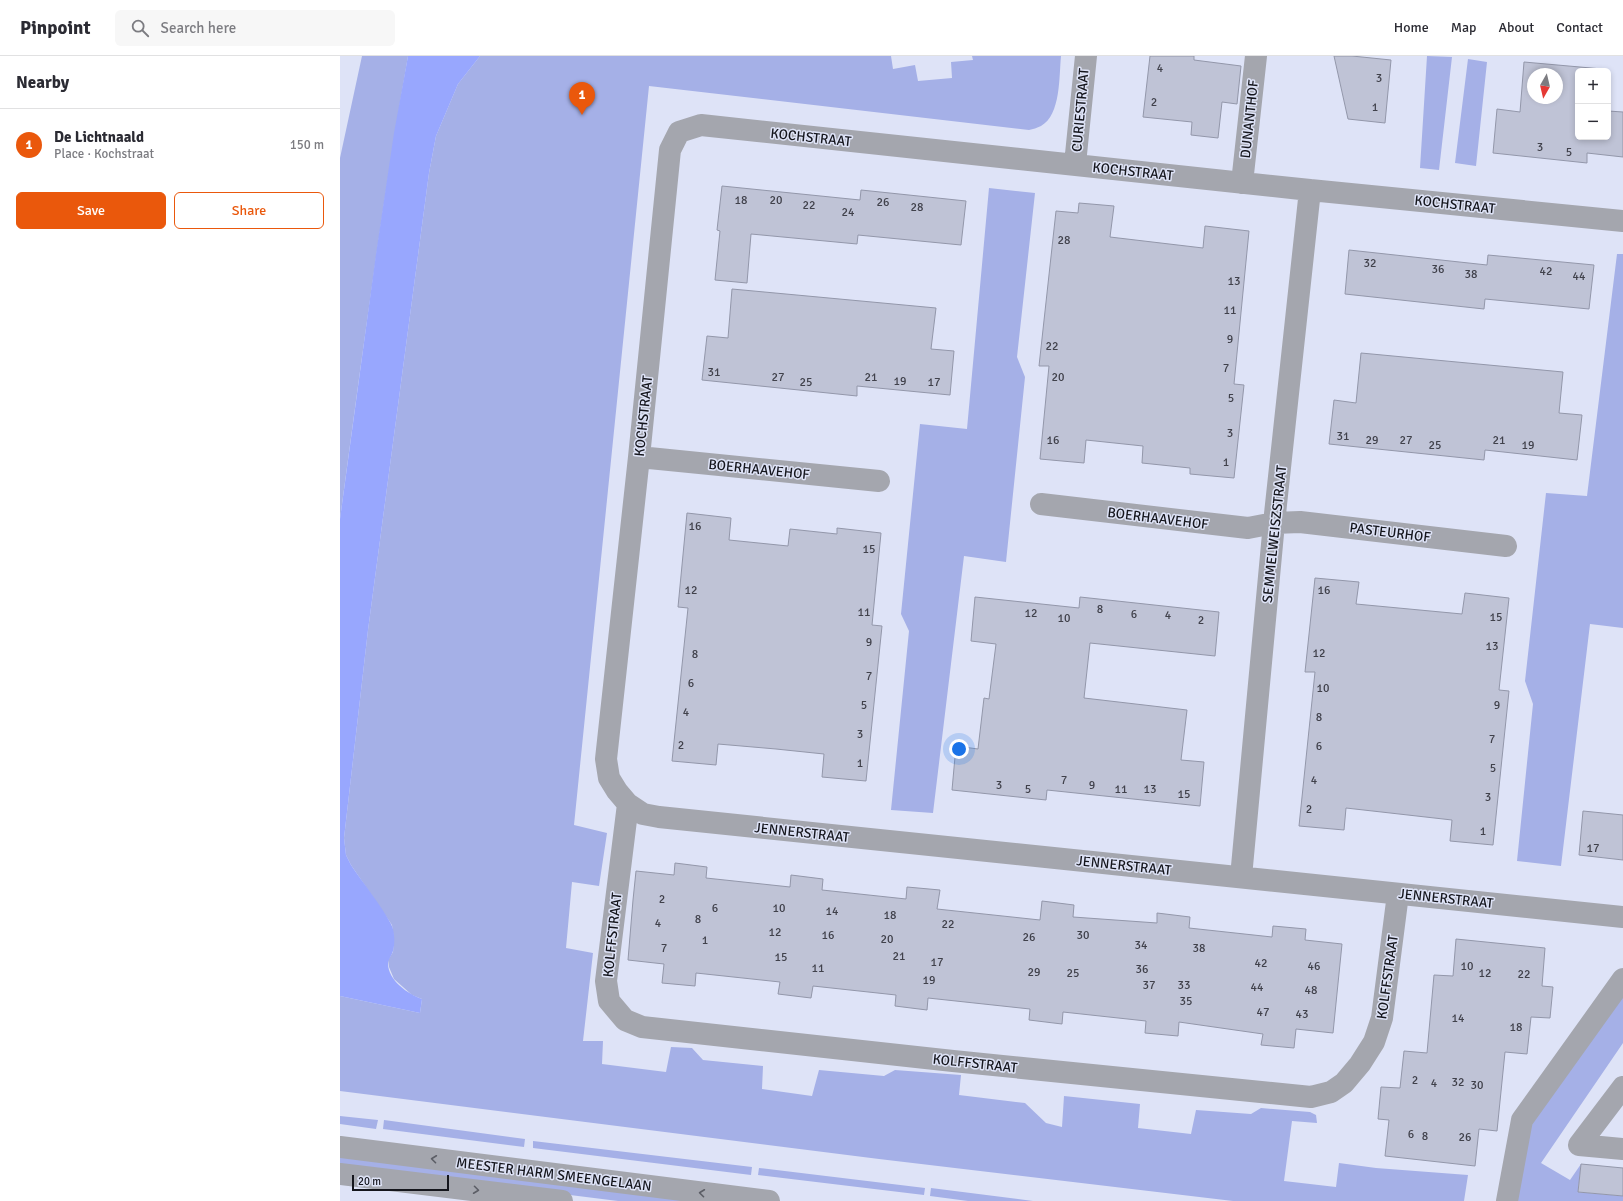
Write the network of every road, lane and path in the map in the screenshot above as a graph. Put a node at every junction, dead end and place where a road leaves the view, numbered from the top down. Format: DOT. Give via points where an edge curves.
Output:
graph roads {
  1 [pos="1086,56"];
  2 [pos="1256,56"];
  3 [pos="1075,164"];
  4 [pos="1242,183"];
  5 [pos="1310,190"];
  6 [pos="1623,221"];
  7 [pos="639,458"];
  8 [pos="879,481"];
  9 [pos="1041,504"];
  10 [pos="1274,523"];
  11 [pos="1506,546"];
  12 [pos="628,804"];
  13 [pos="1241,877"];
  14 [pos="1398,894"];
  15 [pos="1623,917"];
  16 [pos="1623,979"];
  17 [pos="1623,1087"];
  18 [pos="340,1147"];
  19 [pos="1623,1149"];
  20 [pos="340,1174"];
  21 [pos="562,1201"];
  22 [pos="769,1201"];
  23 [pos="1507,1201"];
  1 -- 3 [label="street, CURIESTRAAT"];
  2 -- 4 [label="street, DUNANTHOF"];
  3 -- 4 [label="street, KOCHSTRAAT"];
  3 -- 7 [label="street, KOCHSTRAAT" via="701,125 679,132 670,150"];
  4 -- 5 [label="street, KOCHSTRAAT"];
  5 -- 6 [label="street, KOCHSTRAAT"];
  5 -- 10 [label="street, SEMMELWEISZSTRAAT"];
  7 -- 8 [label="street, BOERHAAVEHOF"];
  7 -- 12 [label="street, KOCHSTRAAT" via="606,759 610,778"];
  9 -- 10 [label="street, BOERHAAVEHOF" via="1248,528"];
  10 -- 11 [label="street, PASTEURHOF" via="1300,522"];
  10 -- 13 [label="street, SEMMELWEISZSTRAAT"];
  12 -- 13 [label="street, JENNERSTRAAT" via="643,814 658,817"];
  12 -- 14 [label="street, KOLFFSTRAAT" via="606,981 609,1001 625,1020 642,1027 1311,1097 1331,1092 1344,1083 1374,1042 1382,1018"];
  13 -- 14 [label="street, JENNERSTRAAT"];
  14 -- 15 [label="street, JENNERSTRAAT"];
  16 -- 23 [label="street" via="1522,1120"];
  17 -- 19 [label="street" via="1579,1145"];
  22 -- 18 [label="street, MEESTER HARM SMEENGELAAN, one-way"];
  20 -- 21 [label="street, MEESTER HARM SMEENGELAAN, one-way"];
}
